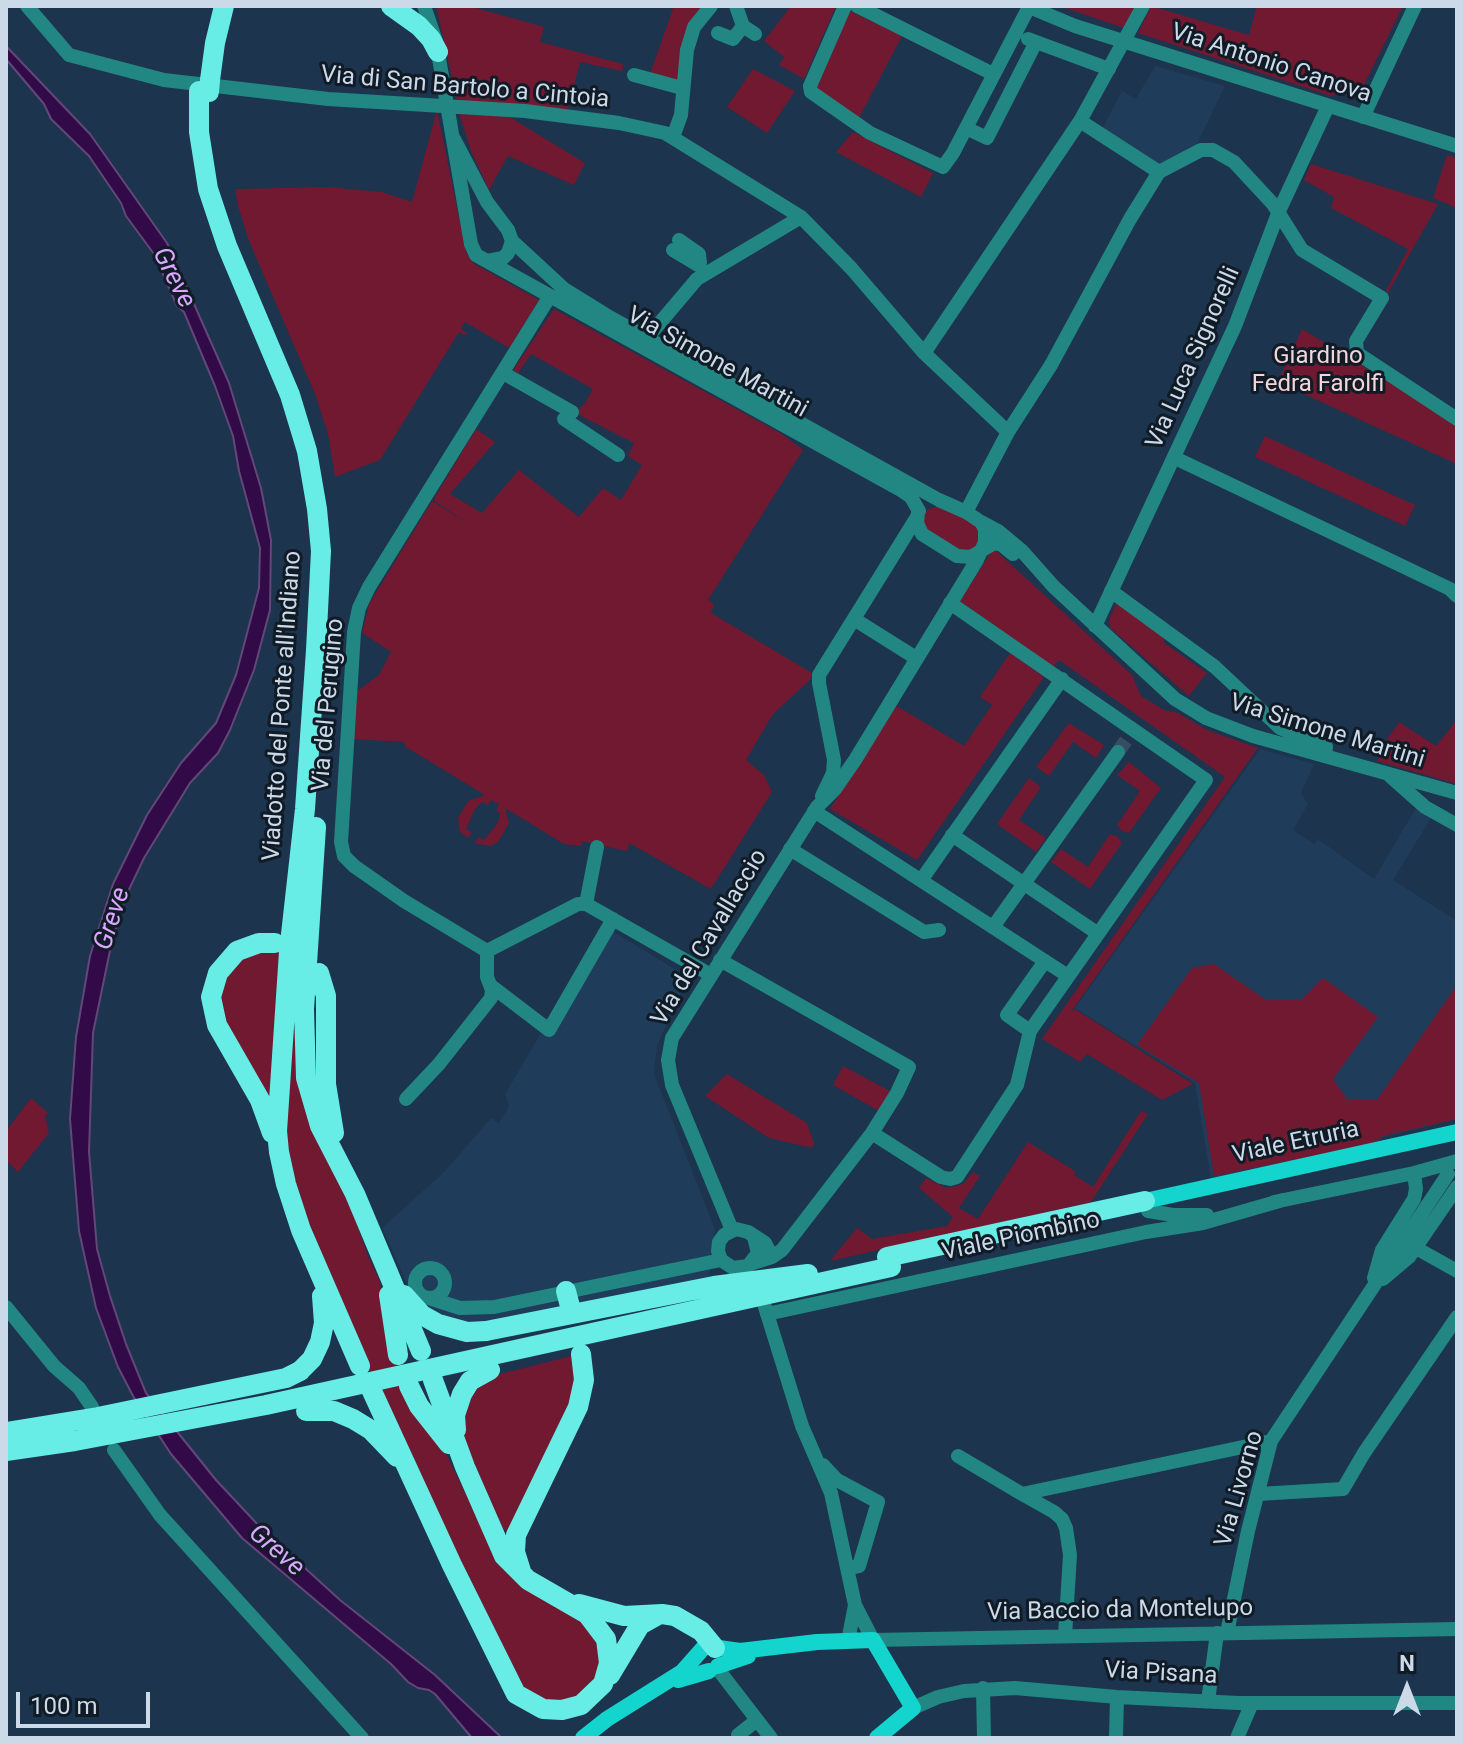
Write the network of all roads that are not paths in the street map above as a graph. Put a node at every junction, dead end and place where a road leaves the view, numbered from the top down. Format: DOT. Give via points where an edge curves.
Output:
graph roads {
  1 [pos="27,6"];
  2 [pos="391,6"];
  3 [pos="413,6"];
  4 [pos="424,6"];
  5 [pos="433,6"];
  6 [pos="711,6"];
  7 [pos="736,6"];
  8 [pos="845,6"];
  9 [pos="857,6"];
  10 [pos="1143,6"];
  11 [pos="1415,6"];
  12 [pos="1028,7"];
  13 [pos="221,11"];
  14 [pos="718,33"];
  15 [pos="1016,34"];
  16 [pos="1125,41"];
  17 [pos="1036,42"];
  18 [pos="437,47"];
  19 [pos="1109,69"];
  20 [pos="993,74"];
  21 [pos="634,75"];
  22 [pos="207,86"];
  23 [pos="682,88"];
  24 [pos="447,105"];
  25 [pos="1328,106"];
  26 [pos="1363,117"];
  27 [pos="1080,121"];
  28 [pos="966,128"];
  29 [pos="673,137"];
  30 [pos="454,139"];
  31 [pos="1457,146"];
  32 [pos="1159,172"];
  33 [pos="1279,211"];
  34 [pos="801,217"];
  35 [pos="503,225"];
  36 [pos="471,240"];
  37 [pos="512,241"];
  38 [pos="676,245"];
  39 [pos="487,261"];
  40 [pos="702,269"];
  41 [pos="550,296"];
  42 [pos="647,338"];
  43 [pos="924,353"];
  44 [pos="503,373"];
  45 [pos="1457,419"];
  46 [pos="1008,432"];
  47 [pos="618,455"];
  48 [pos="1175,458"];
  49 [pos="939,500"];
  50 [pos="966,512"];
  51 [pos="918,514"];
  52 [pos="981,522"];
  53 [pos="983,549"];
  54 [pos="1045,579"];
  55 [pos="1111,591"];
  56 [pos="1457,596"];
  57 [pos="950,603"];
  58 [pos="854,619"];
  59 [pos="1095,626"];
  60 [pos="916,658"];
  61 [pos="1062,679"];
  62 [pos="870,733"];
  63 [pos="832,739"];
  64 [pos="1118,752"];
  65 [pos="1325,756"];
  66 [pos="1389,774"];
  67 [pos="1457,793"];
  68 [pos="815,809"];
  69 [pos="1457,825"];
  70 [pos="952,835"];
  71 [pos="597,847"];
  72 [pos="790,849"];
  73 [pos="922,879"];
  74 [pos="1024,885"];
  75 [pos="586,904"];
  76 [pos="613,919"];
  77 [pos="993,927"];
  78 [pos="939,930"];
  79 [pos="1097,933"];
  80 [pos="275,943"];
  81 [pos="487,951"];
  82 [pos="720,960"];
  83 [pos="1045,961"];
  84 [pos="319,973"];
  85 [pos="711,975"];
  86 [pos="1068,976"];
  87 [pos="490,985"];
  88 [pos="1030,1031"];
  89 [pos="406,1099"];
  90 [pos="1457,1125"];
  91 [pos="1457,1132"];
  92 [pos="872,1133"];
  93 [pos="325,1138"];
  94 [pos="1457,1143"];
  95 [pos="1402,1145"];
  96 [pos="279,1152"];
  97 [pos="1457,1161"];
  98 [pos="1414,1173"];
  99 [pos="1453,1181"];
  100 [pos="355,1194"];
  101 [pos="1283,1200"];
  102 [pos="1146,1206"];
  103 [pos="732,1230"];
  104 [pos="754,1237"];
  105 [pos="377,1245"];
  106 [pos="1416,1248"];
  107 [pos="772,1257"];
  108 [pos="721,1260"];
  109 [pos="889,1262"];
  110 [pos="748,1269"];
  111 [pos="1457,1271"];
  112 [pos="765,1273"];
  113 [pos="816,1273"];
  114 [pos="318,1276"];
  115 [pos="1373,1286"];
  116 [pos="790,1290"];
  117 [pos="439,1298"];
  118 [pos="6,1307"];
  119 [pos="1457,1317"];
  120 [pos="421,1351"];
  121 [pos="581,1354"];
  122 [pos="398,1355"];
  123 [pos="360,1366"];
  124 [pos="433,1380"];
  125 [pos="409,1386"];
  126 [pos="371,1389"];
  127 [pos="92,1407"];
  128 [pos="6,1432"];
  129 [pos="6,1439"];
  130 [pos="1271,1441"];
  131 [pos="114,1450"];
  132 [pos="6,1451"];
  133 [pos="814,1456"];
  134 [pos="958,1456"];
  135 [pos="6,1457"];
  136 [pos="465,1467"];
  137 [pos="413,1476"];
  138 [pos="1022,1494"];
  139 [pos="1258,1494"];
  140 [pos="848,1568"];
  141 [pos="528,1580"];
  142 [pos="564,1599"];
  143 [pos="855,1605"];
  144 [pos="668,1615"];
  145 [pos="1457,1629"];
  146 [pos="1222,1633"];
  147 [pos="1065,1636"];
  148 [pos="873,1640"];
  149 [pos="848,1641"];
  150 [pos="710,1659"];
  151 [pos="1187,1674"];
  152 [pos="1212,1675"];
  153 [pos="603,1684"];
  154 [pos="983,1688"];
  155 [pos="1117,1697"];
  156 [pos="1208,1701"];
  157 [pos="1252,1703"];
  158 [pos="1457,1703"];
  159 [pos="913,1708"];
  160 [pos="757,1720"];
  161 [pos="362,1738"];
  162 [pos="583,1738"];
  163 [pos="740,1738"];
  164 [pos="771,1738"];
  165 [pos="877,1738"];
  166 [pos="984,1738"];
  167 [pos="1116,1738"];
  168 [pos="1237,1738"];
  1 -- 22 [label="street, Via di San Bartolo a Cintoia" via="60,48 74,57"];
  2 -- 18 [label="highway"];
  3 -- 18 [label="highway"];
  4 -- 18 [label="street, Via Simone Martini"];
  5 -- 18 [label="street, Via Simone Martini"];
  6 -- 23 [label="street" via="694,27"];
  7 -- 14 [label="street" via="749,30 733,39"];
  8 -- 28 [label="street" via="810,86 813,95 863,129 940,167"];
  9 -- 20 [label="street"];
  10 -- 16 [label="street"];
  11 -- 26 [label="street"];
  12 -- 15 [label="street"];
  12 -- 16 [label="street, Via Antonio Canova"];
  13 -- 22 [label="highway, Viadotto del Ponte all'Indiano"];
  15 -- 17 [label="street"];
  15 -- 20 [label="street"];
  16 -- 19 [label="street"];
  16 -- 25 [label="street, Via Antonio Canova"];
  17 -- 19 [label="street"];
  17 -- 28 [label="street" via="987,138"];
  18 -- 24 [label="street, Via Simone Martini"];
  19 -- 27 [label="street"];
  20 -- 28 [label="street"];
  21 -- 23 [label="street"];
  22 -- 24 [label="street, Via di San Bartolo a Cintoia"];
  22 -- 93 [label="highway, Viadotto del Ponte all'Indiano" via="221,194 307,409 329,519 328,653 304,1009 306,1078"];
  22 -- 96 [label="highway, Viadotto del Ponte all'Indiano" via="199,132 208,189 296,412 310,467 321,551"];
  23 -- 29 [label="street"];
  24 -- 29 [label="street, Via di San Bartolo a Cintoia" via="648,128"];
  24 -- 30 [label="street, Via Simone Martini"];
  25 -- 26 [label="street, Via Antonio Canova"];
  25 -- 33 [label="street, Via Luca Signorelli"];
  26 -- 31 [label="street, Via Antonio Canova"];
  27 -- 32 [label="street"];
  27 -- 43 [label="street"];
  29 -- 34 [label="street, Via di San Bartolo a Cintoia"];
  30 -- 35 [label="street, Via Simone Martini"];
  30 -- 36 [label="street, Via Simone Martini"];
  32 -- 33 [label="street" via="1195,151 1213,150 1237,164"];
  32 -- 46 [label="street"];
  33 -- 45 [label="street" via="1302,250 1382,298 1356,341 1359,356"];
  33 -- 48 [label="street, Via Luca Signorelli" via="1235,326"];
  34 -- 40 [label="street"];
  34 -- 43 [label="street, Via di San Bartolo a Cintoia"];
  35 -- 36 [label="street" via="485,223"];
  35 -- 37 [label="street, Via Simone Martini"];
  36 -- 39 [label="street, Via Simone Martini" via="474,252"];
  37 -- 39 [label="street" via="506,256"];
  37 -- 42 [label="street, Via Simone Martini" via="564,289"];
  38 -- 40 [label="street" via="699,254"];
  39 -- 41 [label="street, Via Simone Martini"];
  40 -- 42 [label="street"];
  41 -- 44 [label="street, Via del Perugino"];
  41 -- 51 [label="street, Via Simone Martini" via="901,490 914,500"];
  42 -- 49 [label="street, Via Simone Martini"];
  43 -- 46 [label="street, Via di San Bartolo a Cintoia"];
  44 -- 47 [label="street" via="572,412 564,419"];
  44 -- 81 [label="street, Via del Perugino" via="359,608 341,842 344,856 354,866"];
  46 -- 50 [label="street"];
  48 -- 55 [label="street, Via Luca Signorelli"];
  48 -- 56 [label="street"];
  49 -- 50 [label="street, Via Simone Martini"];
  49 -- 51 [label="street" via="925,504"];
  50 -- 52 [label="street, Via Simone Martini"];
  51 -- 53 [label="street, Via Simone Martini" via="925,537 957,556 971,557"];
  51 -- 58 [label="street"];
  52 -- 53 [label="street"];
  52 -- 54 [label="street, Via Simone Martini" via="1022,551"];
  53 -- 54 [label="street, Via Simone Martini" via="992,543 1002,545"];
  53 -- 57 [label="street, Via del Cavallaccio"];
  54 -- 59 [label="street, Via Simone Martini"];
  55 -- 59 [label="street, Via Luca Signorelli"];
  55 -- 65 [label="street" via="1215,667 1280,728 1326,747"];
  57 -- 60 [label="street, Via del Cavallaccio"];
  57 -- 61 [label="street"];
  58 -- 60 [label="street"];
  58 -- 63 [label="street" via="819,678"];
  59 -- 65 [label="street, Via Simone Martini" via="1193,710 1253,736"];
  60 -- 62 [label="street, Via del Cavallaccio"];
  61 -- 70 [label="street"];
  61 -- 79 [label="street" via="1132,733 1206,780"];
  62 -- 63 [label="street" via="850,753 840,751"];
  62 -- 68 [label="street, Via del Cavallaccio" via="842,779"];
  63 -- 68 [label="street" via="834,767"];
  64 -- 74 [label="street"];
  65 -- 66 [label="street, Via Simone Martini"];
  66 -- 67 [label="street, Via Simone Martini"];
  66 -- 69 [label="street" via="1425,807"];
  68 -- 72 [label="street, Via del Cavallaccio"];
  68 -- 73 [label="street"];
  70 -- 73 [label="street"];
  70 -- 74 [label="street"];
  71 -- 75 [label="street"];
  72 -- 78 [label="street, Via del Cavallaccio" via="924,932"];
  72 -- 82 [label="street, Via del Cavallaccio"];
  73 -- 77 [label="street"];
  74 -- 77 [label="street"];
  74 -- 79 [label="street"];
  75 -- 76 [label="street"];
  75 -- 81 [label="street"];
  76 -- 85 [label="street"];
  76 -- 87 [label="street" via="549,1030"];
  77 -- 83 [label="street"];
  79 -- 86 [label="street"];
  80 -- 96 [label="highway" via="237,951 218,973 211,997 217,1025 260,1100"];
  81 -- 87 [label="street"];
  82 -- 85 [label="street, Via del Cavallaccio"];
  82 -- 92 [label="street" via="909,1067"];
  83 -- 86 [label="street"];
  83 -- 88 [label="street" via="1007,1015"];
  84 -- 100 [label="highway" via="326,996 329,1112"];
  85 -- 103 [label="street, Via del Cavallaccio" via="672,1038 668,1068"];
  86 -- 88 [label="street"];
  87 -- 89 [label="street" via="491,998"];
  88 -- 92 [label="street" via="1017,1085 957,1177 941,1177"];
  90 -- 95 [label="street"];
  91 -- 95 [label="main road, Viale Etruria"];
  92 -- 107 [label="street"];
  93 -- 100 [label="highway, Viadotto del Ponte all'Indiano"];
  93 -- 122 [label="highway, Viadotto del Ponte all'Indiano" via="387,1290"];
  94 -- 102 [label="main road, Viale Etruria"];
  95 -- 102 [label="main road, Viale Etruria"];
  96 -- 114 [label="highway, Viadotto del Ponte all'Indiano"];
  97 -- 98 [label="street, Viale Piombino"];
  98 -- 101 [label="street, Viale Piombino"];
  98 -- 115 [label="street, Via Livorno" via="1414,1198 1382,1250"];
  99 -- 106 [label="street, Via Livorno"];
  99 -- 115 [label="street, Via Livorno"];
  100 -- 105 [label="highway, Viadotto del Ponte all'Indiano"];
  101 -- 102 [label="street, Viale Piombino" via="1197,1216"];
  101 -- 133 [label="street, Viale Piombino" via="1203,1223 766,1311"];
  102 -- 109 [label="highway"];
  103 -- 104 [label="street"];
  103 -- 108 [label="street" via="719,1242"];
  104 -- 107 [label="street" via="767,1245"];
  104 -- 110 [label="street" via="758,1253"];
  105 -- 113 [label="highway, bridge" via="404,1296 422,1315 459,1331 486,1331 714,1286"];
  105 -- 120 [label="highway, Viadotto del Ponte all'Indiano"];
  106 -- 111 [label="street"];
  106 -- 115 [label="street, Via Livorno"];
  107 -- 110 [label="street"];
  107 -- 112 [label="street"];
  108 -- 110 [label="street" via="728,1267"];
  108 -- 117 [label="street" via="569,1300 483,1309 460,1308"];
  109 -- 113 [label="highway"];
  109 -- 116 [label="highway, bridge"];
  113 -- 129 [label="highway, bridge" via="259,1395"];
  114 -- 123 [label="highway, Viadotto del Ponte all'Indiano"];
  114 -- 128 [label="highway, bridge" via="322,1332 317,1351 300,1371 286,1378"];
  115 -- 130 [label="street, Via Livorno"];
  116 -- 132 [label="highway, bridge" via="239,1411"];
  116 -- 136 [label="highway, bridge" via="678,1325 490,1370 470,1381 457,1405 456,1430"];
  118 -- 127 [label="street"];
  119 -- 139 [label="street" via="1343,1489"];
  121 -- 141 [label="highway" via="584,1380 578,1407 516,1535 517,1561"];
  124 -- 136 [label="highway"];
  125 -- 136 [label="highway"];
  126 -- 137 [label="highway"];
  130 -- 138 [label="street"];
  130 -- 139 [label="street, Via Livorno"];
  131 -- 161 [label="street" via="160,1515"];
  133 -- 140 [label="street" via="831,1493"];
  133 -- 140 [label="street" via="837,1480 878,1502 859,1566"];
  134 -- 138 [label="street"];
  135 -- 137 [label="highway" via="334,1411 380,1438"];
  136 -- 141 [label="highway" via="504,1556"];
  137 -- 153 [label="highway" via="516,1694 543,1709 562,1710 581,1705"];
  138 -- 147 [label="street" via="1054,1512 1066,1528 1070,1555"];
  139 -- 146 [label="street, Via Livorno"];
  140 -- 143 [label="street"];
  141 -- 142 [label="highway"];
  142 -- 144 [label="highway" via="620,1615"];
  142 -- 153 [label="highway" via="587,1614 606,1639 609,1663"];
  143 -- 148 [label="street"];
  143 -- 149 [label="street"];
  144 -- 150 [label="highway" via="696,1627"];
  144 -- 153 [label="highway" via="640,1625"];
  145 -- 146 [label="street, Via Baccio da Montelupo"];
  146 -- 147 [label="street, Via Baccio da Montelupo"];
  146 -- 152 [label="street, Via Livorno"];
  147 -- 148 [label="street, Via Baccio da Montelupo"];
  148 -- 149 [label="main road, Via Baccio da Montelupo"];
  148 -- 159 [label="main road"];
  149 -- 150 [label="main road, Via Baccio da Montelupo"];
  150 -- 160 [label="street"];
  150 -- 162 [label="main road, Via Baccio da Montelupo"];
  151 -- 152 [label="street"];
  152 -- 156 [label="street, Via Livorno"];
  154 -- 155 [label="street, Via Pisana"];
  154 -- 159 [label="street, Via Pisana"];
  154 -- 166 [label="street"];
  155 -- 156 [label="street, Via Pisana"];
  155 -- 167 [label="street"];
  156 -- 157 [label="street, Via Pisana"];
  157 -- 158 [label="street, Via Pisana"];
  157 -- 168 [label="street"];
  159 -- 165 [label="main road, Via Pisana"];
  160 -- 163 [label="street"];
  160 -- 164 [label="street"];
}
